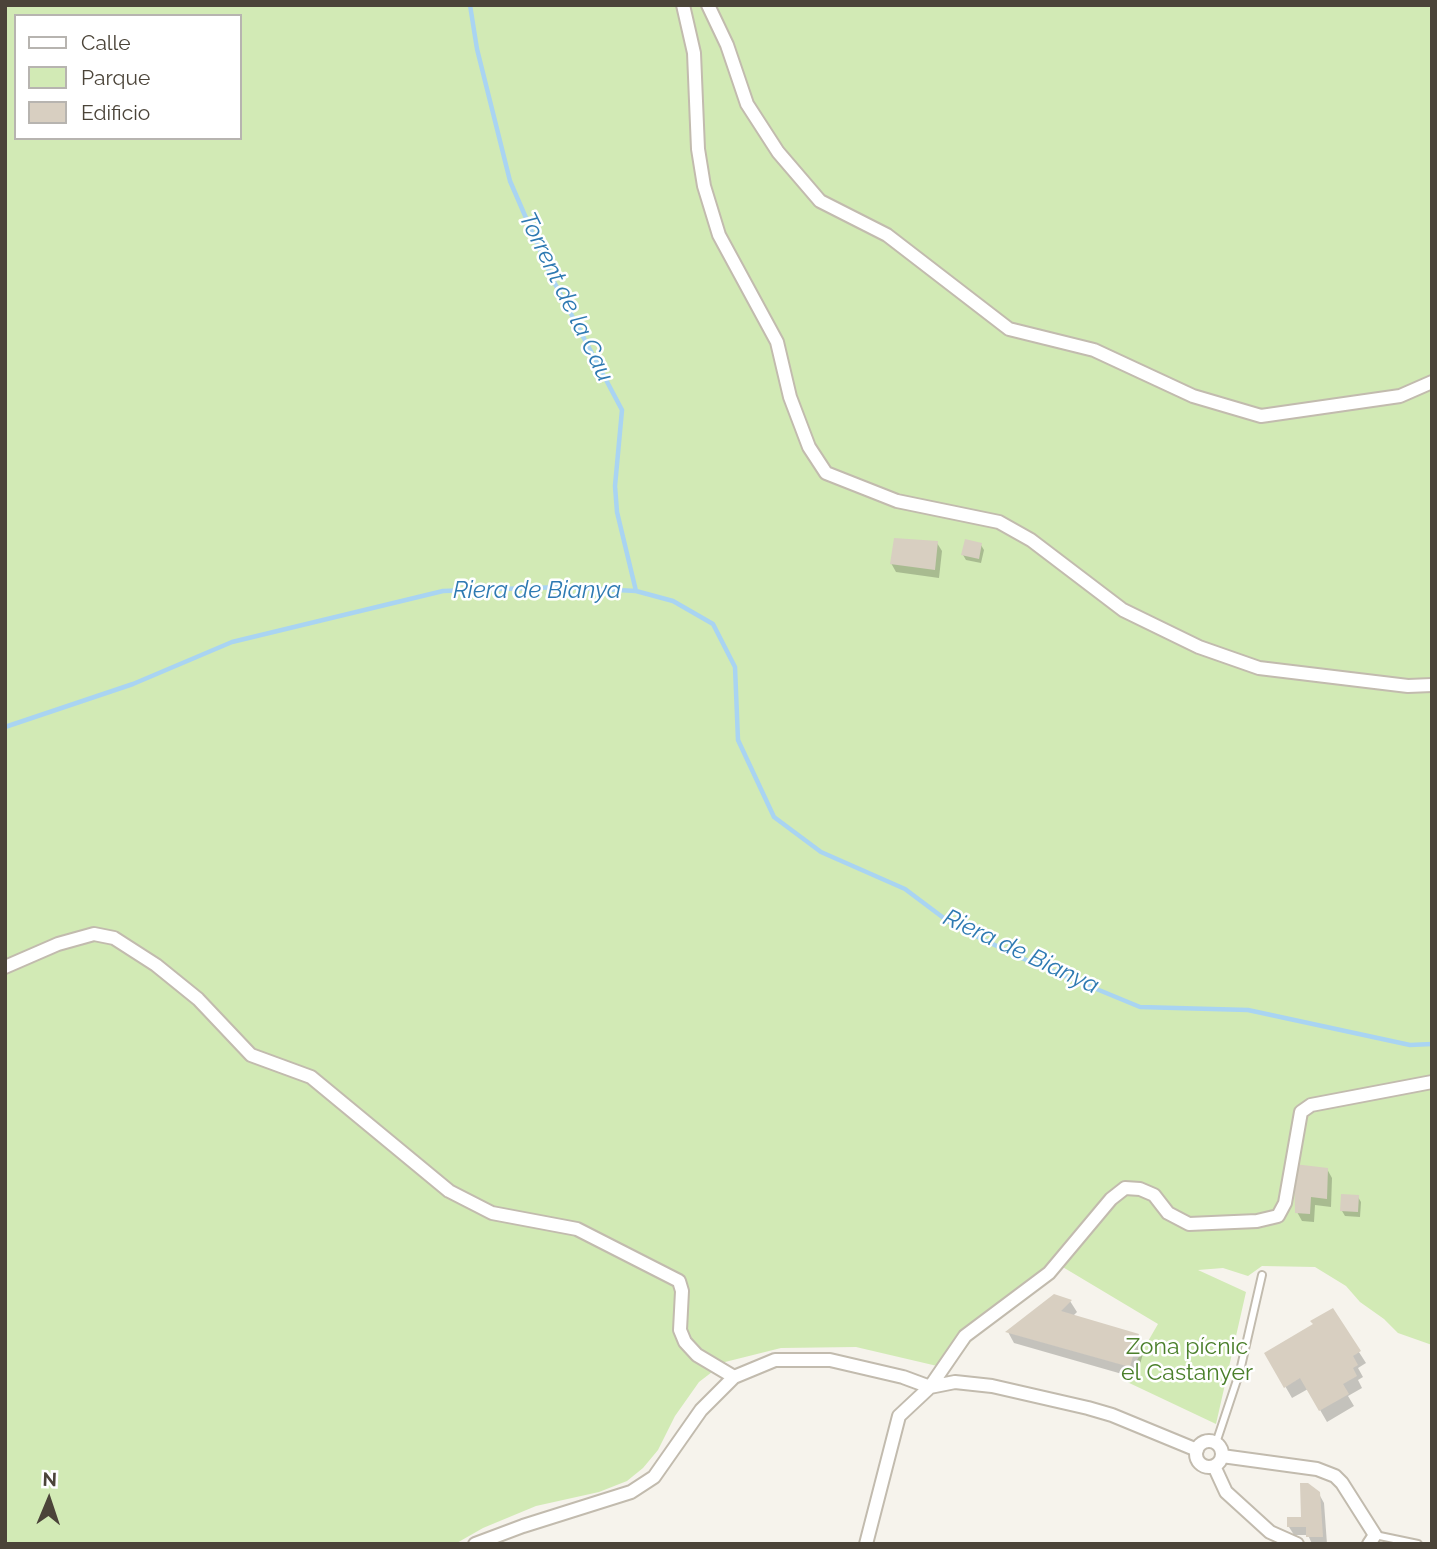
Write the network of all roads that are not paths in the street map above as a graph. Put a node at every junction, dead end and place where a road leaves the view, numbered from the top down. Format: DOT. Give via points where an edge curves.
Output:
graph roads {
  1 [pos="683,5"];
  2 [pos="708,5"];
  3 [pos="1432,382"];
  4 [pos="1432,685"];
  5 [pos="5,967"];
  6 [pos="1432,1082"];
  7 [pos="1262,1275"];
  8 [pos="734,1377"];
  9 [pos="930,1387"];
  10 [pos="1216,1443"];
  11 [pos="1197,1450"];
  12 [pos="1218,1461"];
  13 [pos="1372,1539"];
  14 [pos="475,1544"];
  15 [pos="866,1544"];
  16 [pos="1297,1544"];
  17 [pos="1418,1544"];
  1 -- 4 [label="street" via="694,53 704,186 719,235 777,342 790,397 809,447 826,473 897,501 999,522 1031,540 1123,610 1199,647 1259,668"];
  2 -- 3 [label="street" via="747,104 778,152 820,201 887,235 1009,329 1094,350 1193,397 1261,416 1400,396"];
  5 -- 8 [label="street" via="94,934 114,938 198,999 251,1055 311,1077 449,1191 492,1213 577,1229 679,1281 680,1330 685,1342 697,1355"];
  6 -- 9 [label="street" via="1311,1105 1301,1112 1285,1203 1278,1216 1189,1224 1168,1213 1154,1195 1125,1188 1049,1273 965,1336"];
  7 -- 10 [label="lane" via="1240,1371"];
  8 -- 9 [label="street" via="775,1360 830,1360"];
  8 -- 14 [label="street" via="701,1410 654,1477 631,1492"];
  9 -- 11 [label="street" via="955,1382 992,1386 1088,1408"];
  9 -- 15 [label="street" via="899,1416"];
  10 -- 11 [label="street" via="1203,1443"];
  10 -- 12 [label="street" via="1221,1449"];
  11 -- 12 [label="street" via="1203,1466"];
  12 -- 13 [label="street" via="1317,1469 1335,1476"];
  12 -- 16 [label="street" via="1226,1492 1270,1532"];
  13 -- 17 [label="lane"];
}
